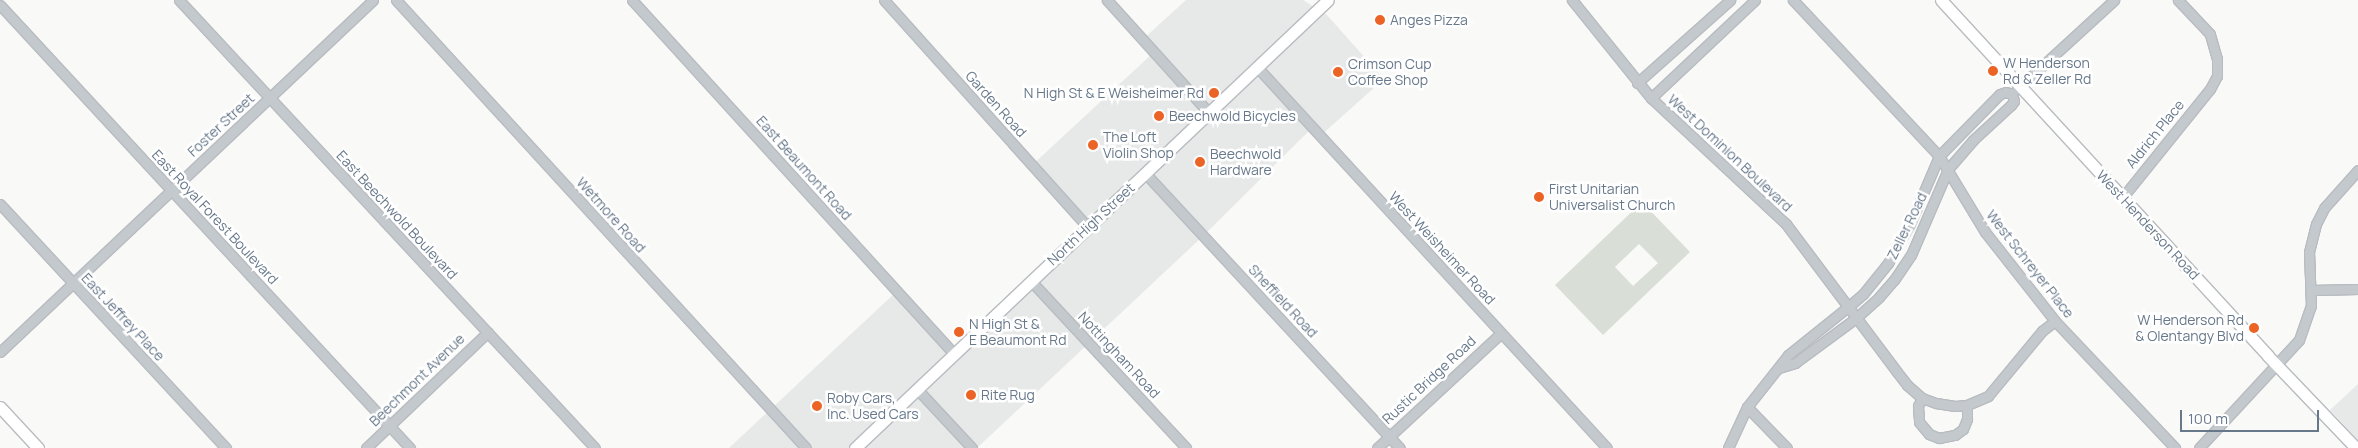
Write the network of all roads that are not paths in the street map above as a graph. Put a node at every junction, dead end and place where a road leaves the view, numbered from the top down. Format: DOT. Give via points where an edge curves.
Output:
graph roads {
  1 [pos="179,0"];
  2 [pos="373,0"];
  3 [pos="396,0"];
  4 [pos="632,0"];
  5 [pos="884,0"];
  6 [pos="1107,0"];
  7 [pos="1328,0"];
  8 [pos="1572,0"];
  9 [pos="1730,0"];
  10 [pos="1755,0"];
  11 [pos="1793,0"];
  12 [pos="1942,0"];
  13 [pos="2114,0"];
  14 [pos="2178,0"];
  15 [pos="0,6"];
  16 [pos="1257,67"];
  17 [pos="1637,83"];
  18 [pos="2016,90"];
  19 [pos="270,97"];
  20 [pos="1651,98"];
  21 [pos="1209,112"];
  22 [pos="1939,156"];
  23 [pos="1948,169"];
  24 [pos="2358,170"];
  25 [pos="1145,173"];
  26 [pos="172,190"];
  27 [pos="2122,198"];
  28 [pos="0,204"];
  29 [pos="1088,227"];
  30 [pos="1031,281"];
  31 [pos="73,283"];
  32 [pos="2358,289"];
  33 [pos="2311,290"];
  34 [pos="1848,307"];
  35 [pos="1856,318"];
  36 [pos="2055,321"];
  37 [pos="488,332"];
  38 [pos="1501,333"];
  39 [pos="0,352"];
  40 [pos="954,354"];
  41 [pos="2278,366"];
  42 [pos="1778,369"];
  43 [pos="917,389"];
  44 [pos="1922,398"];
  45 [pos="1967,405"];
  46 [pos="0,407"];
  47 [pos="1747,407"];
  48 [pos="390,426"];
  49 [pos="1389,436"];
  50 [pos="38,448"];
  51 [pos="226,448"];
  52 [pos="366,448"];
  53 [pos="410,448"];
  54 [pos="595,448"];
  55 [pos="806,448"];
  56 [pos="855,448"];
  57 [pos="972,448"];
  58 [pos="1186,448"];
  59 [pos="1377,448"];
  60 [pos="1400,448"];
  61 [pos="1607,448"];
  62 [pos="1728,448"];
  63 [pos="1787,448"];
  64 [pos="2175,448"];
  65 [pos="2199,448"];
  66 [pos="2356,448"];
  1 -- 19 [label="street, East Beechwold Boulevard"];
  2 -- 19 [label="street, Foster Street"];
  3 -- 55 [label="street, Wetmore Road"];
  4 -- 40 [label="street, East Beaumont Road"];
  5 -- 29 [label="street, Garden Road"];
  6 -- 21 [label="street"];
  7 -- 16 [label="main road, North High Street"];
  8 -- 17 [label="street, West Dominion Boulevard"];
  9 -- 17 [label="street"];
  10 -- 20 [label="street"];
  11 -- 22 [label="street, West Schreyer Place"];
  12 -- 18 [label="main road, West Henderson Road"];
  13 -- 18 [label="street, Zeller Road"];
  14 -- 27 [label="street, Aldrich Place" via="2201,23 2214,44 2218,71 2210,89"];
  15 -- 26 [label="street, East Royal Forest Boulevard"];
  16 -- 21 [label="main road, North High Street"];
  16 -- 38 [label="street, West Weisheimer Road"];
  17 -- 20 [label="street, West Dominion Boulevard"];
  18 -- 22 [label="street, Zeller Road" via="2000,94"];
  18 -- 23 [label="street, Zeller Road" via="2011,106 1973,140"];
  18 -- 27 [label="main road, West Henderson Road"];
  19 -- 26 [label="street, Foster Street"];
  19 -- 37 [label="street, East Beechwold Boulevard"];
  20 -- 34 [label="street, West Dominion Boulevard" via="1786,224"];
  21 -- 25 [label="main road, North High Street"];
  22 -- 23 [label="street, West Schreyer Place"];
  22 -- 34 [label="street, Zeller Road" via="1910,224 1888,263"];
  23 -- 35 [label="street, Zeller Road" via="1911,255 1879,297"];
  23 -- 36 [label="street, West Schreyer Place" via="1985,232"];
  24 -- 33 [label="street" via="2324,208 2316,224 2309,252"];
  25 -- 29 [label="main road, North High Street"];
  25 -- 49 [label="street, Sheffield Road"];
  26 -- 31 [label="street, Foster Street"];
  26 -- 48 [label="street, East Royal Forest Boulevard"];
  27 -- 41 [label="main road, West Henderson Road"];
  28 -- 31 [label="street, East Jeffrey Place"];
  29 -- 30 [label="main road, North High Street"];
  30 -- 40 [label="main road, North High Street"];
  30 -- 58 [label="street, Nottingham Road"];
  31 -- 39 [label="street, Foster Street"];
  31 -- 51 [label="street, East Jeffrey Place"];
  32 -- 33 [label="street"];
  33 -- 41 [label="street" via="2311,306 2304,330 2292,351"];
  34 -- 35 [label="street, West Dominion Boulevard"];
  34 -- 42 [label="street, Zeller Road" via="1788,355"];
  35 -- 42 [label="street, Zeller Road" via="1795,363"];
  35 -- 44 [label="street, West Dominion Boulevard" via="1902,378"];
  36 -- 45 [label="street" via="2042,331 1999,386 1988,396"];
  36 -- 64 [label="street, West Schreyer Place"];
  37 -- 48 [label="street, Beechmont Avenue"];
  37 -- 54 [label="street, East Beechwold Boulevard"];
  38 -- 49 [label="street, Rustic Bridge Road"];
  38 -- 61 [label="street, West Weisheimer Road"];
  40 -- 43 [label="main road, North High Street"];
  41 -- 65 [label="street"];
  41 -- 66 [label="main road, West Henderson Road"];
  42 -- 47 [label="street, Zeller Road"];
  43 -- 56 [label="main road, North High Street"];
  43 -- 57 [label="street"];
  44 -- 45 [label="street, West Dominion Boulevard" via="1947,406"];
  44 -- 45 [label="street" via="1917,412 1922,427 1934,437 1950,437 1959,432 1966,424"];
  46 -- 50 [label="main road"];
  47 -- 62 [label="street, Zeller Road"];
  47 -- 63 [label="street"];
  48 -- 52 [label="street, Beechmont Avenue"];
  48 -- 53 [label="street, East Royal Forest Boulevard"];
  49 -- 59 [label="street, Rustic Bridge Road"];
  49 -- 60 [label="street, Sheffield Road"];
}
